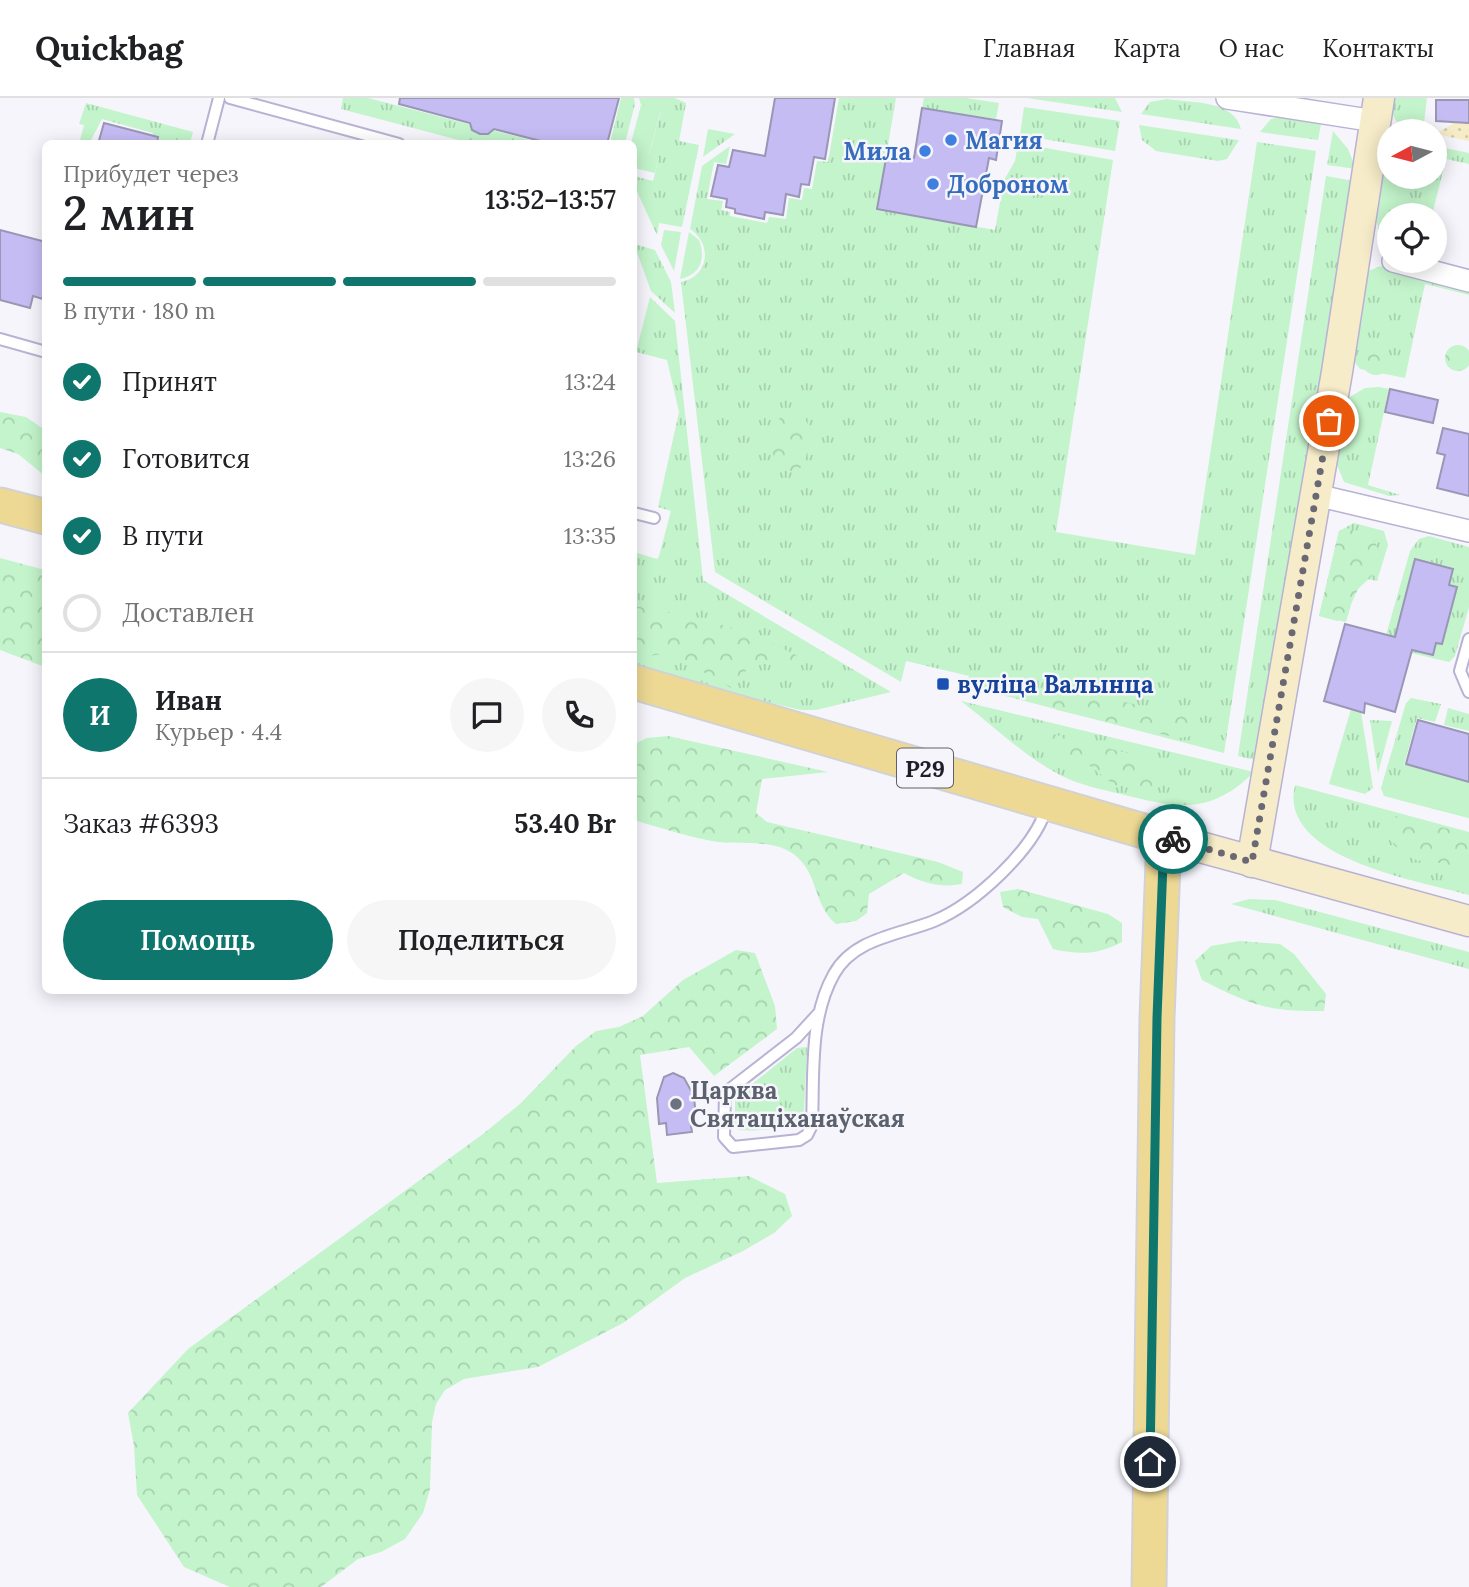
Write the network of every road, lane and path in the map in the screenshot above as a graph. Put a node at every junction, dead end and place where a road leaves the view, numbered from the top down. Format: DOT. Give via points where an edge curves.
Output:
graph roads {
  1 [pos="219,98"];
  2 [pos="230,98"];
  3 [pos="1227,98"];
  4 [pos="1377,109"];
  5 [pos="208,140"];
  6 [pos="384,140"];
  7 [pos="1355,251"];
  8 [pos="1377,256"];
  9 [pos="1439,273"];
  10 [pos="1469,281"];
  11 [pos="0,339"];
  12 [pos="42,351"];
  13 [pos="1316,495"];
  14 [pos="0,505"];
  15 [pos="637,514"];
  16 [pos="42,516"];
  17 [pos="654,518"];
  18 [pos="1469,531"];
  19 [pos="1469,639"];
  20 [pos="637,683"];
  21 [pos="1469,692"];
  22 [pos="1048,804"];
  23 [pos="1164,837"];
  24 [pos="1252,862"];
  25 [pos="1469,921"];
  26 [pos="818,1014"];
  27 [pos="1149,1587"];
  1 -- 5 [label="lane"];
  2 -- 6 [label="lane"];
  3 -- 4 [label="street"];
  4 -- 7 [label="street"];
  7 -- 8 [label="street"];
  7 -- 13 [label="street"];
  9 -- 10 [label="street"];
  11 -- 12 [label="lane"];
  13 -- 18 [label="street"];
  13 -- 24 [label="street"];
  14 -- 16 [label="main road"];
  15 -- 17 [label="lane"];
  19 -- 21 [label="lane" via="1460,671"];
  20 -- 22 [label="main road, Р29"];
  22 -- 23 [label="main road, Р29"];
  22 -- 26 [label="lane" via="1042,823 1021,849 967,902 847,955 833,975"];
  23 -- 24 [label="street, Р29"];
  23 -- 27 [label="main road"];
  24 -- 25 [label="street, Р29"];
  26 -- 26 [label="lane" via="812,1125 807,1135 799,1140 733,1147 727,1143 725,1093 796,1038"];
}
